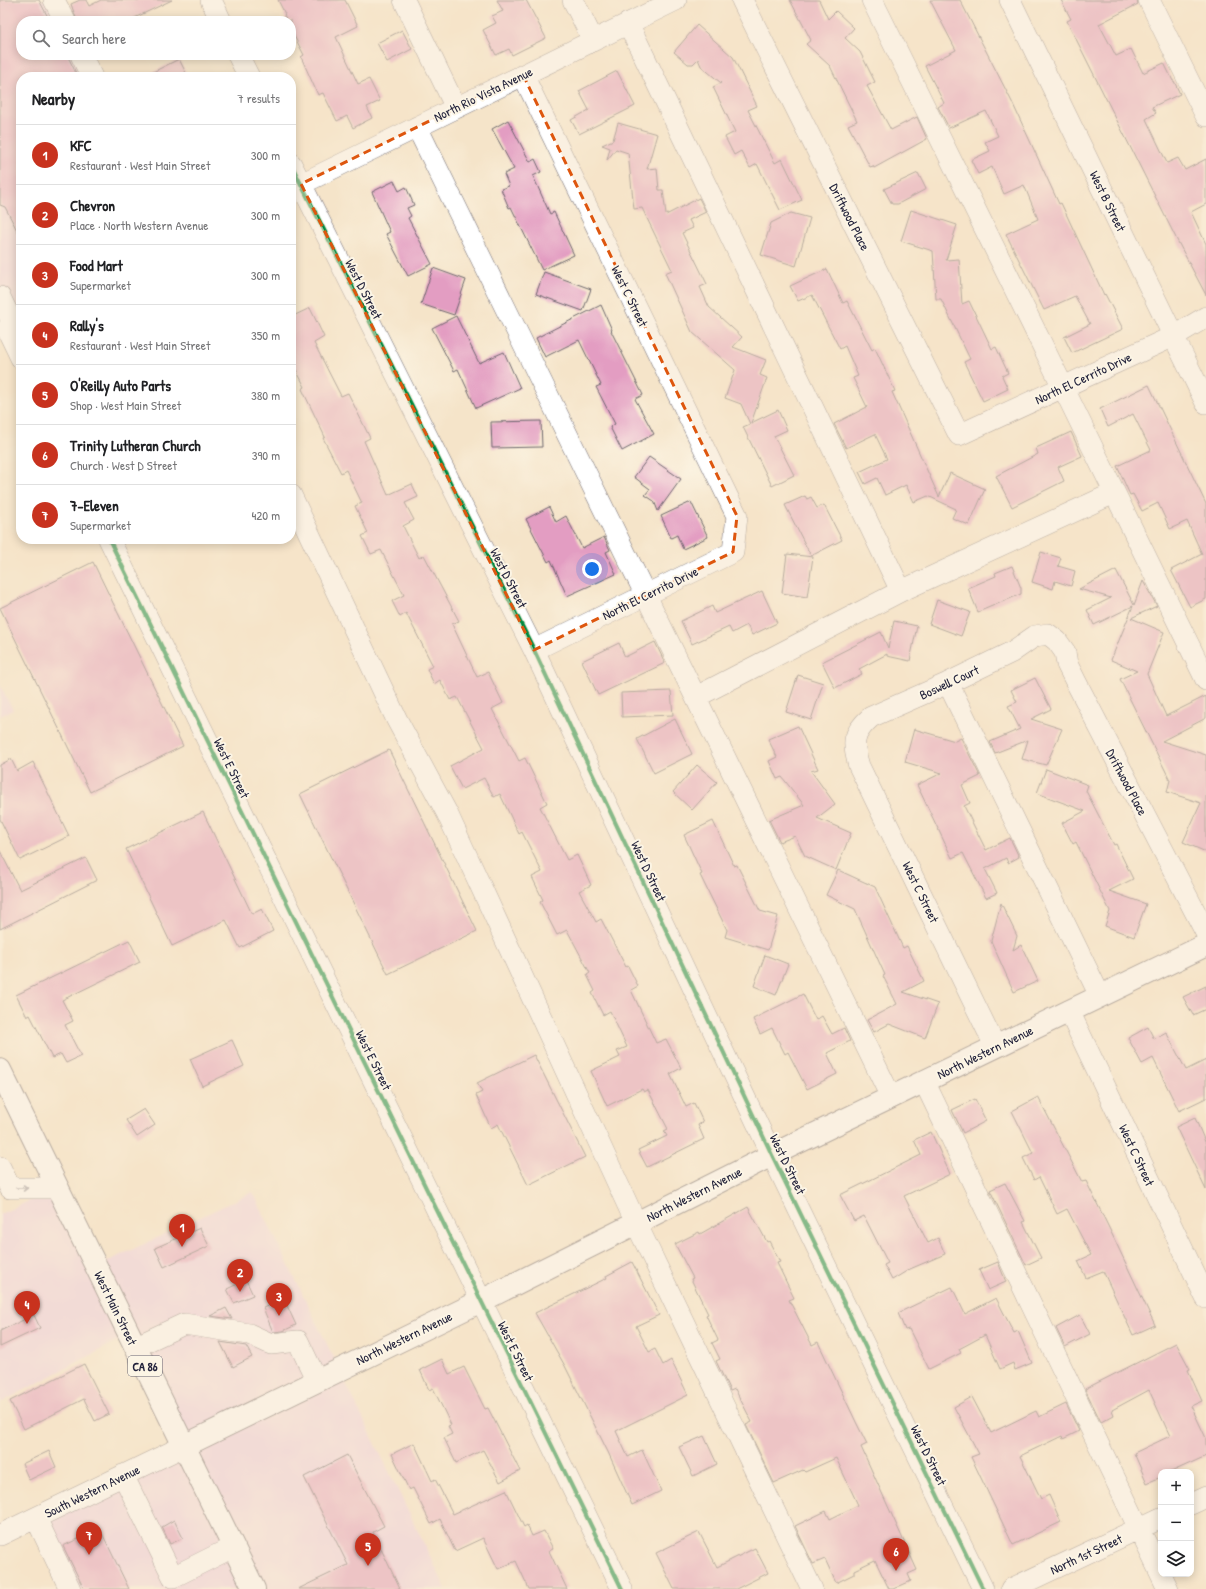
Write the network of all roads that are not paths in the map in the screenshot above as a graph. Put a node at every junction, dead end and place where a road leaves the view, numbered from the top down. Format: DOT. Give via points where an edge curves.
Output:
graph roads {
  1 [pos="54,0"];
  2 [pos="211,0"];
  3 [pos="404,0"];
  4 [pos="573,0"];
  5 [pos="676,0"];
  6 [pos="742,0"];
  7 [pos="872,0"];
  8 [pos="1010,0"];
  9 [pos="1149,0"];
  10 [pos="62,16"];
  11 [pos="219,16"];
  12 [pos="628,23"];
  13 [pos="593,40"];
  14 [pos="84,60"];
  15 [pos="240,60"];
  16 [pos="90,72"];
  17 [pos="246,72"];
  18 [pos="523,75"];
  19 [pos="456,108"];
  20 [pos="1206,116"];
  21 [pos="417,127"];
  22 [pos="296,186"];
  23 [pos="0,297"];
  24 [pos="1206,317"];
  25 [pos="10,327"];
  26 [pos="1174,336"];
  27 [pos="16,344"];
  28 [pos="1063,387"];
  29 [pos="1206,403"];
  30 [pos="959,435"];
  31 [pos="1114,493"];
  32 [pos="296,506"];
  33 [pos="737,516"];
  34 [pos="111,544"];
  35 [pos="901,591"];
  36 [pos="646,595"];
  37 [pos="1048,634"];
  38 [pos="534,650"];
  39 [pos="1206,680"];
  40 [pos="948,683"];
  41 [pos="696,697"];
  42 [pos="855,736"];
  43 [pos="1206,933"];
  44 [pos="1206,945"];
  45 [pos="1100,996"];
  46 [pos="1069,1011"];
  47 [pos="995,1046"];
  48 [pos="0,1070"];
  49 [pos="924,1081"];
  50 [pos="891,1097"];
  51 [pos="772,1155"];
  52 [pos="0,1168"];
  53 [pos="58,1188"];
  54 [pos="636,1223"];
  55 [pos="1206,1298"];
  56 [pos="481,1301"];
  57 [pos="135,1347"];
  58 [pos="317,1381"];
  59 [pos="184,1446"];
  60 [pos="123,1475"];
  61 [pos="1206,1497"];
  62 [pos="1194,1503"];
  63 [pos="36,1518"];
  64 [pos="1158,1519"];
  65 [pos="1138,1529"];
  66 [pos="0,1535"];
  67 [pos="233,1547"];
  68 [pos="70,1589"];
  69 [pos="254,1589"];
  70 [pos="622,1589"];
  71 [pos="812,1589"];
  72 [pos="983,1589"];
  73 [pos="1012,1589"];
  74 [pos="1168,1589"];
  1 -- 10 [label="street"];
  2 -- 11 [label="street"];
  3 -- 19 [label="street"];
  4 -- 13 [label="street"];
  5 -- 12 [label="street, North Rio Vista Avenue"];
  6 -- 30 [label="street, Driftwood Place"];
  7 -- 28 [label="street"];
  8 -- 26 [label="street, West B Street"];
  9 -- 20 [label="street"];
  12 -- 13 [label="street, North Rio Vista Avenue"];
  12 -- 35 [label="street"];
  13 -- 18 [label="street, North Rio Vista Avenue"];
  14 -- 16 [label="street"];
  15 -- 17 [label="street"];
  18 -- 19 [label="street, North Rio Vista Avenue"];
  18 -- 33 [label="street, West C Street"];
  19 -- 21 [label="street, North Rio Vista Avenue"];
  21 -- 22 [label="street, North Rio Vista Avenue"];
  21 -- 36 [label="street"];
  22 -- 38 [label="street, West D Street"];
  23 -- 25 [label="street"];
  24 -- 26 [label="street, North El Cerrito Drive"];
  25 -- 27 [label="street"];
  26 -- 28 [label="street, North El Cerrito Drive"];
  26 -- 29 [label="street, West B Street"];
  28 -- 30 [label="street, North El Cerrito Drive"];
  28 -- 31 [label="street"];
  31 -- 35 [label="street"];
  31 -- 39 [label="street"];
  32 -- 54 [label="street" via="397,720 447,813"];
  33 -- 36 [label="street, North El Cerrito Drive" via="734,552"];
  34 -- 56 [label="street, West E Street"];
  35 -- 41 [label="street"];
  36 -- 38 [label="street, North El Cerrito Drive"];
  36 -- 41 [label="street"];
  37 -- 40 [label="street, Boswell Court" via="1035,636 1012,652"];
  37 -- 43 [label="street, Driftwood Place" via="1057,641 1064,652 1076,682"];
  38 -- 51 [label="street, West D Street"];
  40 -- 42 [label="street, Boswell Court" via="870,717"];
  40 -- 45 [label="street"];
  41 -- 50 [label="street"];
  42 -- 47 [label="street, West C Street" via="854,750 859,766"];
  44 -- 45 [label="main road, North Western Avenue"];
  45 -- 46 [label="main road, North Western Avenue"];
  46 -- 47 [label="main road, North Western Avenue"];
  46 -- 55 [label="street, West C Street"];
  47 -- 49 [label="main road, North Western Avenue"];
  48 -- 53 [label="main road, West Main Street / CA 86"];
  49 -- 50 [label="main road, North Western Avenue"];
  49 -- 65 [label="street"];
  50 -- 51 [label="main road, North Western Avenue"];
  51 -- 54 [label="main road, North Western Avenue"];
  51 -- 72 [label="street, West D Street"];
  52 -- 53 [label="street, one-way" via="10,1188"];
  53 -- 57 [label="main road, West Main Street / CA 86"];
  54 -- 56 [label="main road, North Western Avenue"];
  54 -- 71 [label="street"];
  56 -- 58 [label="main road, North Western Avenue"];
  56 -- 70 [label="street, West E Street"];
  57 -- 58 [label="street" via="184,1324 249,1334 271,1344 298,1341"];
  57 -- 59 [label="main road, West Main Street / CA 86"];
  58 -- 59 [label="main road, North Western Avenue"];
  59 -- 60 [label="street, South Western Avenue"];
  59 -- 67 [label="main road, West Main Street / CA 86"];
  60 -- 63 [label="street, South Western Avenue"];
  60 -- 67 [label="street" via="173,1577"];
  61 -- 62 [label="street"];
  63 -- 66 [label="street, South Western Avenue"];
  63 -- 68 [label="street"];
  64 -- 65 [label="street, North 1st Street"];
  65 -- 73 [label="street, North 1st Street"];
  65 -- 74 [label="street"];
  67 -- 69 [label="main road, West Main Street / CA 86"];
}
